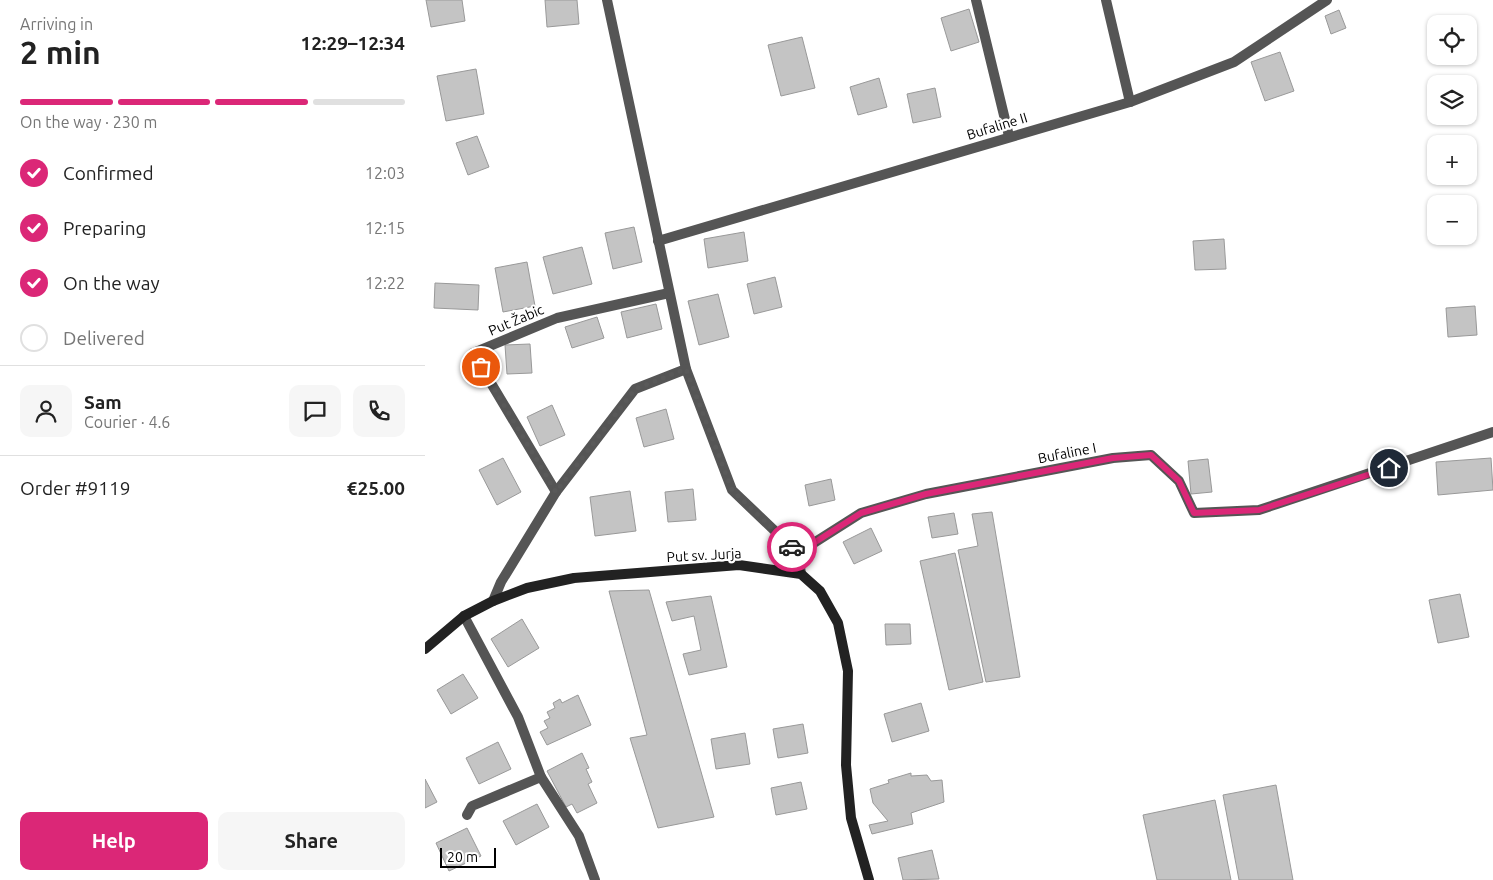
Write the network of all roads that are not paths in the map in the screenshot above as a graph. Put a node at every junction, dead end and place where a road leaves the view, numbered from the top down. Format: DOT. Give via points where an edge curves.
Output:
graph roads {
  1 [pos="607,0"];
  2 [pos="976,0"];
  3 [pos="1106,0"];
  4 [pos="1327,0"];
  5 [pos="1131,102"];
  6 [pos="1009,136"];
  7 [pos="658,241"];
  8 [pos="669,293"];
  9 [pos="686,369"];
  10 [pos="1493,432"];
  11 [pos="556,492"];
  12 [pos="798,553"];
  13 [pos="801,574"];
  14 [pos="493,601"];
  15 [pos="464,616"];
  16 [pos="425,649"];
  17 [pos="541,777"];
  18 [pos="467,814"];
  19 [pos="595,880"];
  20 [pos="869,880"];
  1 -- 7 [label="street"];
  2 -- 6 [label="street"];
  3 -- 5 [label="street"];
  4 -- 5 [label="street, Bufaline II" via="1234,62"];
  5 -- 6 [label="street, Bufaline II"];
  6 -- 7 [label="street, Bufaline II"];
  7 -- 8 [label="street"];
  8 -- 9 [label="street"];
  8 -- 11 [label="street, Put Žabic" via="557,318 473,353"];
  9 -- 11 [label="street" via="635,389"];
  9 -- 12 [label="street" via="732,490"];
  10 -- 12 [label="street, Bufaline I" via="1259,510 1194,513 1179,481 1151,455 1113,458 926,494 861,513"];
  11 -- 14 [label="street" via="501,582"];
  12 -- 13 [label="street"];
  13 -- 14 [label="street, Put sv. Jurja" via="739,565 583,577 527,588"];
  13 -- 20 [label="street" via="820,591 841,632 848,671 846,765 851,818"];
  14 -- 15 [label="street, Put sv. Jurja"];
  15 -- 16 [label="street, Put sv. Jurja"];
  15 -- 17 [label="street" via="518,717"];
  17 -- 18 [label="street" via="472,806"];
  17 -- 19 [label="street" via="579,836"];
}
